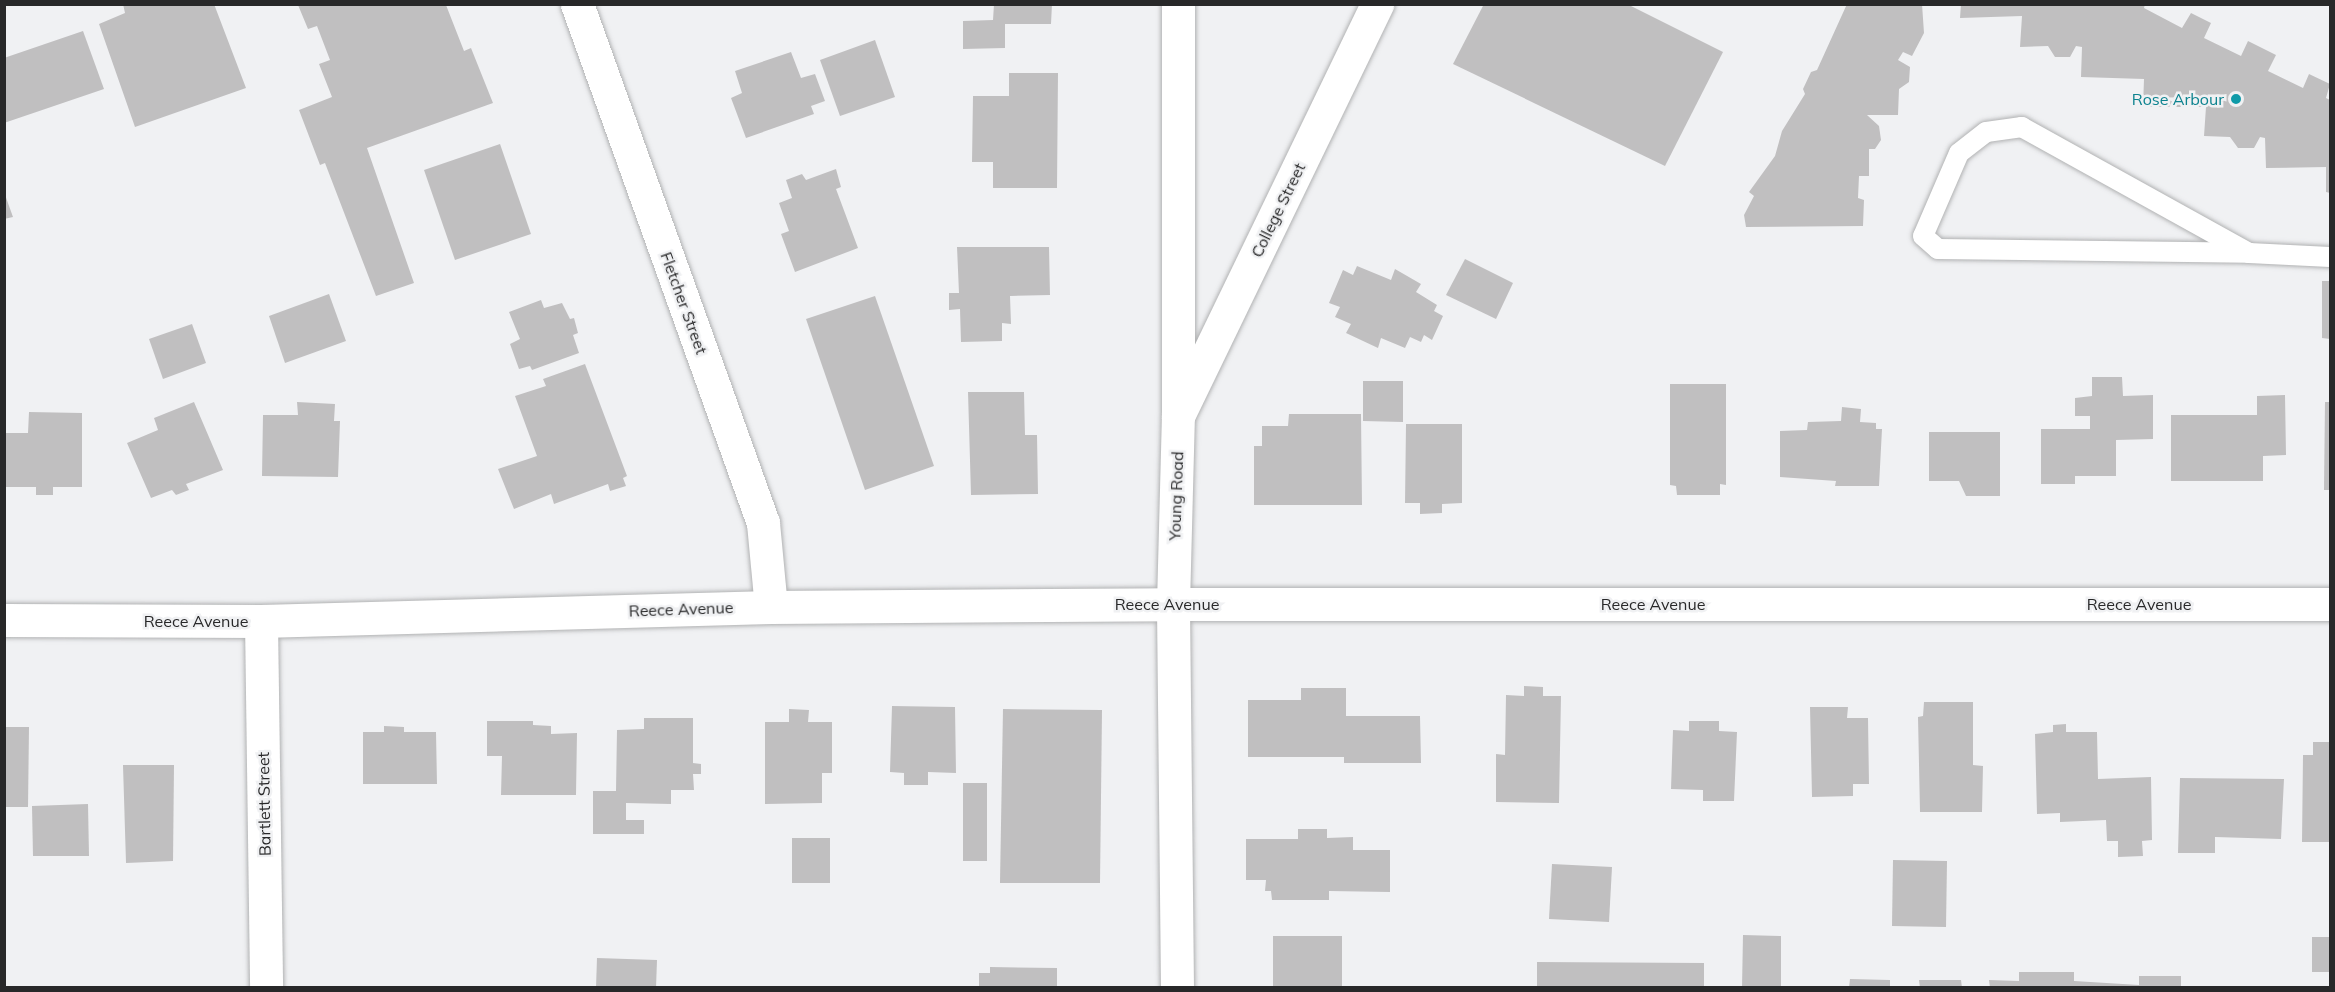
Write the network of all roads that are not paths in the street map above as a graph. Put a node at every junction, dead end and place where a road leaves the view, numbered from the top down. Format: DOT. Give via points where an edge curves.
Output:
graph roads {
  1 [pos="577,4"];
  2 [pos="1178,4"];
  3 [pos="1377,4"];
  4 [pos="2249,253"];
  5 [pos="2331,257"];
  6 [pos="1178,416"];
  7 [pos="1173,604"];
  8 [pos="2331,604"];
  9 [pos="771,607"];
  10 [pos="4,620"];
  11 [pos="261,621"];
  12 [pos="266,987"];
  13 [pos="1176,987"];
  1 -- 9 [label="street, Fletcher Street" via="763,523"];
  2 -- 6 [label="street, Young Road"];
  3 -- 6 [label="street, College Street"];
  4 -- 4 [label="lane" via="2022,127 1986,132 1959,153 1923,237 1938,249"];
  4 -- 5 [label="lane"];
  6 -- 7 [label="street, Young Road"];
  7 -- 8 [label="street, Reece Avenue"];
  7 -- 9 [label="street, Reece Avenue"];
  7 -- 13 [label="street, Young Road"];
  9 -- 11 [label="street, Reece Avenue"];
  10 -- 11 [label="street, Reece Avenue"];
  11 -- 12 [label="street, Bartlett Street"];
}
